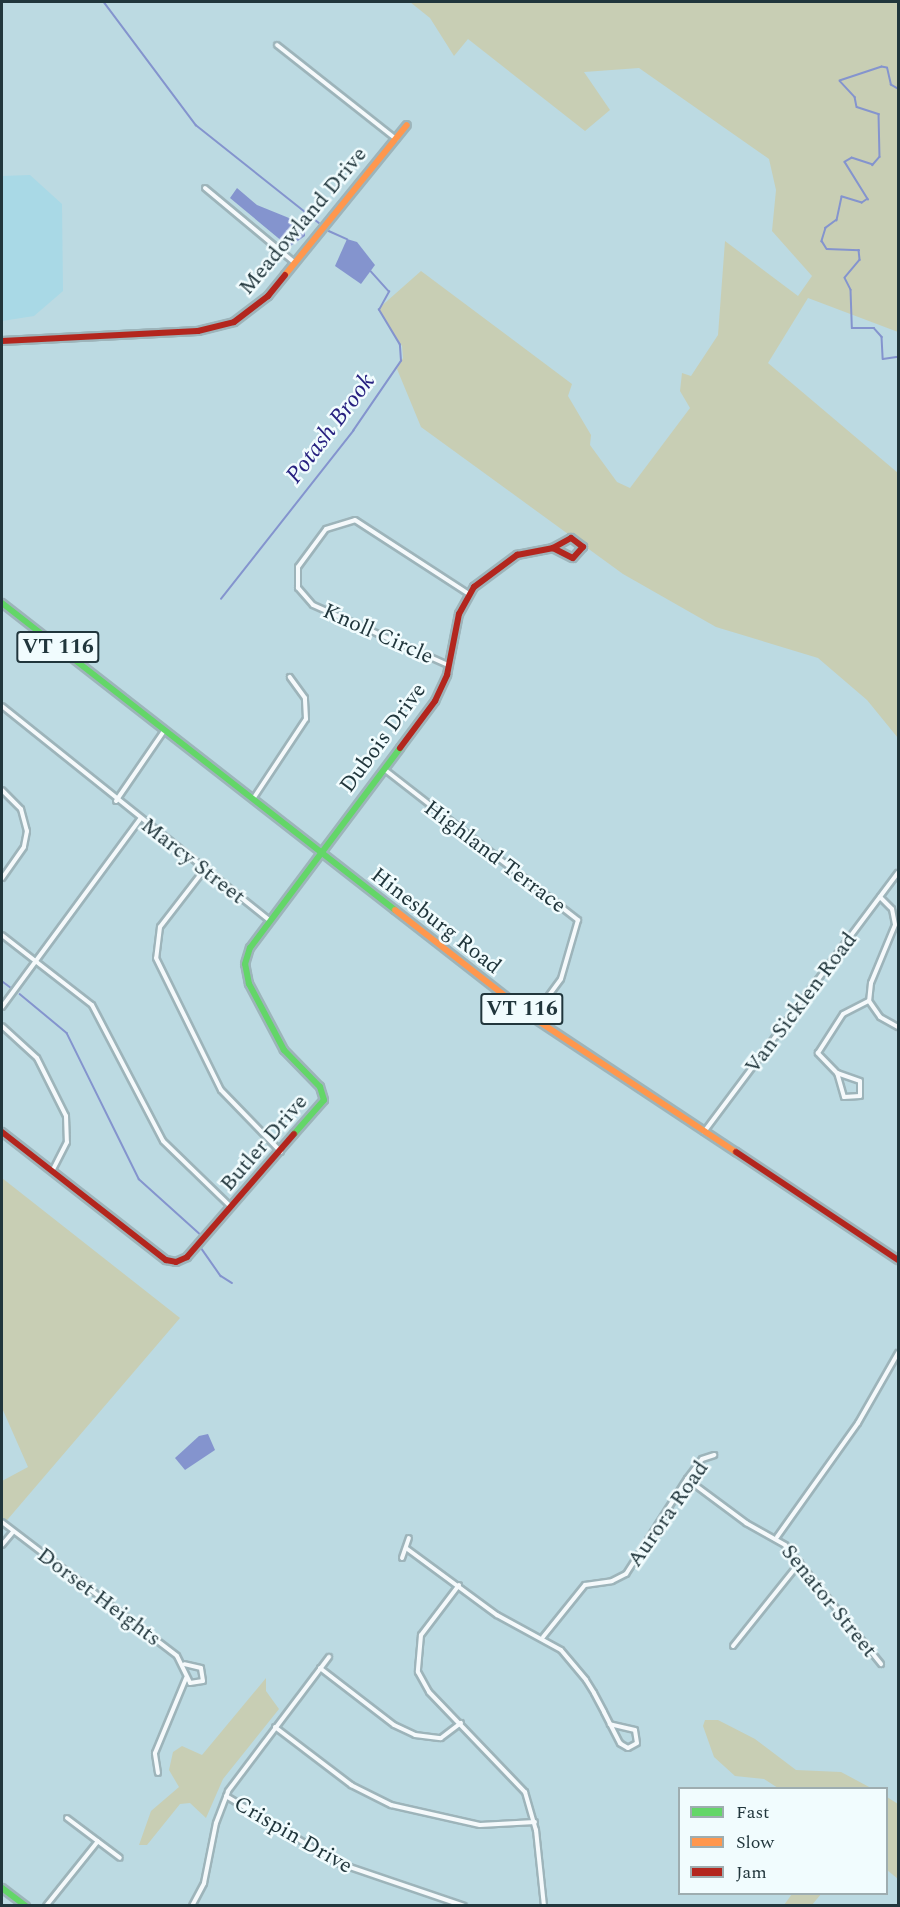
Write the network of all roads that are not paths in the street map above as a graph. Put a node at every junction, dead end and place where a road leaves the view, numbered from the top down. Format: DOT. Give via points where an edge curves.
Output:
graph roads {
  1 [pos="277,45"];
  2 [pos="407,125"];
  3 [pos="396,139"];
  4 [pos="205,188"];
  5 [pos="295,262"];
  6 [pos="2,341"];
  7 [pos="553,548"];
  8 [pos="469,594"];
  9 [pos="2,603"];
  10 [pos="449,666"];
  11 [pos="290,677"];
  12 [pos="2,706"];
  13 [pos="164,731"];
  14 [pos="384,770"];
  15 [pos="2,790"];
  16 [pos="252,799"];
  17 [pos="116,801"];
  18 [pos="140,819"];
  19 [pos="321,854"];
  20 [pos="204,870"];
  21 [pos="898,873"];
  22 [pos="2,878"];
  23 [pos="880,897"];
  24 [pos="270,920"];
  25 [pos="2,935"];
  26 [pos="36,960"];
  27 [pos="869,1001"];
  28 [pos="2,1007"];
  29 [pos="532,1017"];
  30 [pos="2,1026"];
  31 [pos="898,1027"];
  32 [pos="837,1073"];
  33 [pos="2,1132"];
  34 [pos="704,1133"];
  35 [pos="281,1152"];
  36 [pos="52,1171"];
  37 [pos="232,1207"];
  38 [pos="898,1260"];
  39 [pos="898,1353"];
  40 [pos="714,1455"];
  41 [pos="687,1479"];
  42 [pos="2,1522"];
  43 [pos="12,1533"];
  44 [pos="777,1537"];
  45 [pos="409,1538"];
  46 [pos="2,1545"];
  47 [pos="406,1548"];
  48 [pos="402,1558"];
  49 [pos="800,1562"];
  50 [pos="459,1585"];
  51 [pos="543,1637"];
  52 [pos="733,1646"];
  53 [pos="329,1657"];
  54 [pos="184,1664"];
  55 [pos="881,1664"];
  56 [pos="320,1668"];
  57 [pos="186,1678"];
  58 [pos="460,1723"];
  59 [pos="610,1724"];
  60 [pos="275,1727"];
  61 [pos="158,1773"];
  62 [pos="226,1796"];
  63 [pos="67,1818"];
  64 [pos="535,1822"];
  65 [pos="98,1841"];
  66 [pos="120,1858"];
  67 [pos="2,1888"];
  68 [pos="26,1905"];
  69 [pos="46,1905"];
  70 [pos="192,1905"];
  71 [pos="464,1905"];
  72 [pos="544,1905"];
  1 -- 3 [label="street"];
  2 -- 3 [label="street, Meadowland Drive"];
  3 -- 5 [label="street, Meadowland Drive"];
  4 -- 5 [label="street"];
  5 -- 6 [label="street, Meadowland Drive" via="254,309 223,326"];
  7 -- 7 [label="street, Dubois Drive" via="573,558 583,547 573,537"];
  7 -- 8 [label="street, Dubois Drive" via="504,561"];
  8 -- 10 [label="street, Dubois Drive" via="457,621"];
  8 -- 10 [label="street, Knoll Circle" via="355,520 326,529 298,567 298,588 313,605"];
  9 -- 13 [label="street, Hinesburg Road / VT 116"];
  10 -- 14 [label="street, Dubois Drive" via="435,701"];
  11 -- 16 [label="street" via="305,698 306,719"];
  12 -- 17 [label="street, Marcy Street"];
  13 -- 16 [label="street, Hinesburg Road / VT 116"];
  13 -- 17 [label="street"];
  14 -- 19 [label="street, Dubois Drive"];
  14 -- 29 [label="street, Highland Terrace" via="578,920 561,979"];
  15 -- 22 [label="street" via="21,809 27,831 24,847"];
  16 -- 19 [label="street, Hinesburg Road / VT 116"];
  17 -- 18 [label="street, Marcy Street"];
  18 -- 20 [label="street, Marcy Street"];
  18 -- 26 [label="street"];
  19 -- 24 [label="street, Butler Drive"];
  19 -- 29 [label="street, Hinesburg Road / VT 116"];
  20 -- 24 [label="street, Marcy Street"];
  20 -- 35 [label="street" via="158,931 156,958 220,1090"];
  21 -- 23 [label="street, Van Sicklen Road"];
  23 -- 27 [label="street" via="892,909 895,925 871,982"];
  23 -- 34 [label="street, Van Sicklen Road"];
  24 -- 35 [label="street, Butler Drive" via="247,954 247,978 284,1050 324,1096 321,1108"];
  25 -- 26 [label="street"];
  26 -- 28 [label="street"];
  26 -- 37 [label="street" via="92,1005 164,1142"];
  27 -- 31 [label="street" via="880,1017"];
  27 -- 32 [label="street" via="846,1010 820,1045 820,1059"];
  29 -- 34 [label="street, Hinesburg Road / VT 116"];
  30 -- 36 [label="street" via="37,1058 66,1116 67,1142"];
  32 -- 32 [label="street" via="844,1097 860,1096 860,1081"];
  33 -- 36 [label="street, Butler Drive"];
  34 -- 38 [label="street, Hinesburg Road / VT 116"];
  35 -- 37 [label="street, Butler Drive"];
  36 -- 37 [label="street, Butler Drive" via="170,1262 187,1257"];
  39 -- 44 [label="street" via="867,1408"];
  40 -- 41 [label="street, Aurora Road" via="702,1459"];
  41 -- 44 [label="street, Senator Street" via="746,1523"];
  41 -- 51 [label="street, Aurora Road" via="629,1570 612,1581 585,1585"];
  42 -- 43 [label="street, Dorset Heights"];
  43 -- 46 [label="street"];
  43 -- 54 [label="street, Dorset Heights"];
  44 -- 49 [label="street, Senator Street"];
  45 -- 47 [label="street"];
  47 -- 48 [label="street"];
  47 -- 50 [label="street"];
  49 -- 52 [label="street"];
  49 -- 55 [label="street, Senator Street"];
  50 -- 51 [label="street" via="501,1618"];
  50 -- 58 [label="street" via="423,1631 416,1656 423,1684"];
  51 -- 59 [label="street" via="577,1667"];
  53 -- 56 [label="street"];
  54 -- 57 [label="street"];
  54 -- 57 [label="street, Dorset Heights" via="204,1673 198,1684"];
  56 -- 58 [label="street" via="386,1719 415,1735 441,1738"];
  56 -- 60 [label="street"];
  57 -- 61 [label="street" via="155,1753"];
  58 -- 64 [label="street" via="521,1786"];
  59 -- 59 [label="street" via="622,1746 636,1745 635,1730"];
  60 -- 62 [label="street"];
  60 -- 64 [label="street" via="345,1781 392,1805 480,1825"];
  62 -- 70 [label="street" via="206,1876"];
  62 -- 71 [label="street, Crispin Drive" via="347,1868"];
  63 -- 65 [label="street"];
  64 -- 72 [label="street"];
  65 -- 66 [label="street"];
  65 -- 69 [label="street"];
  67 -- 68 [label="street"];
}
